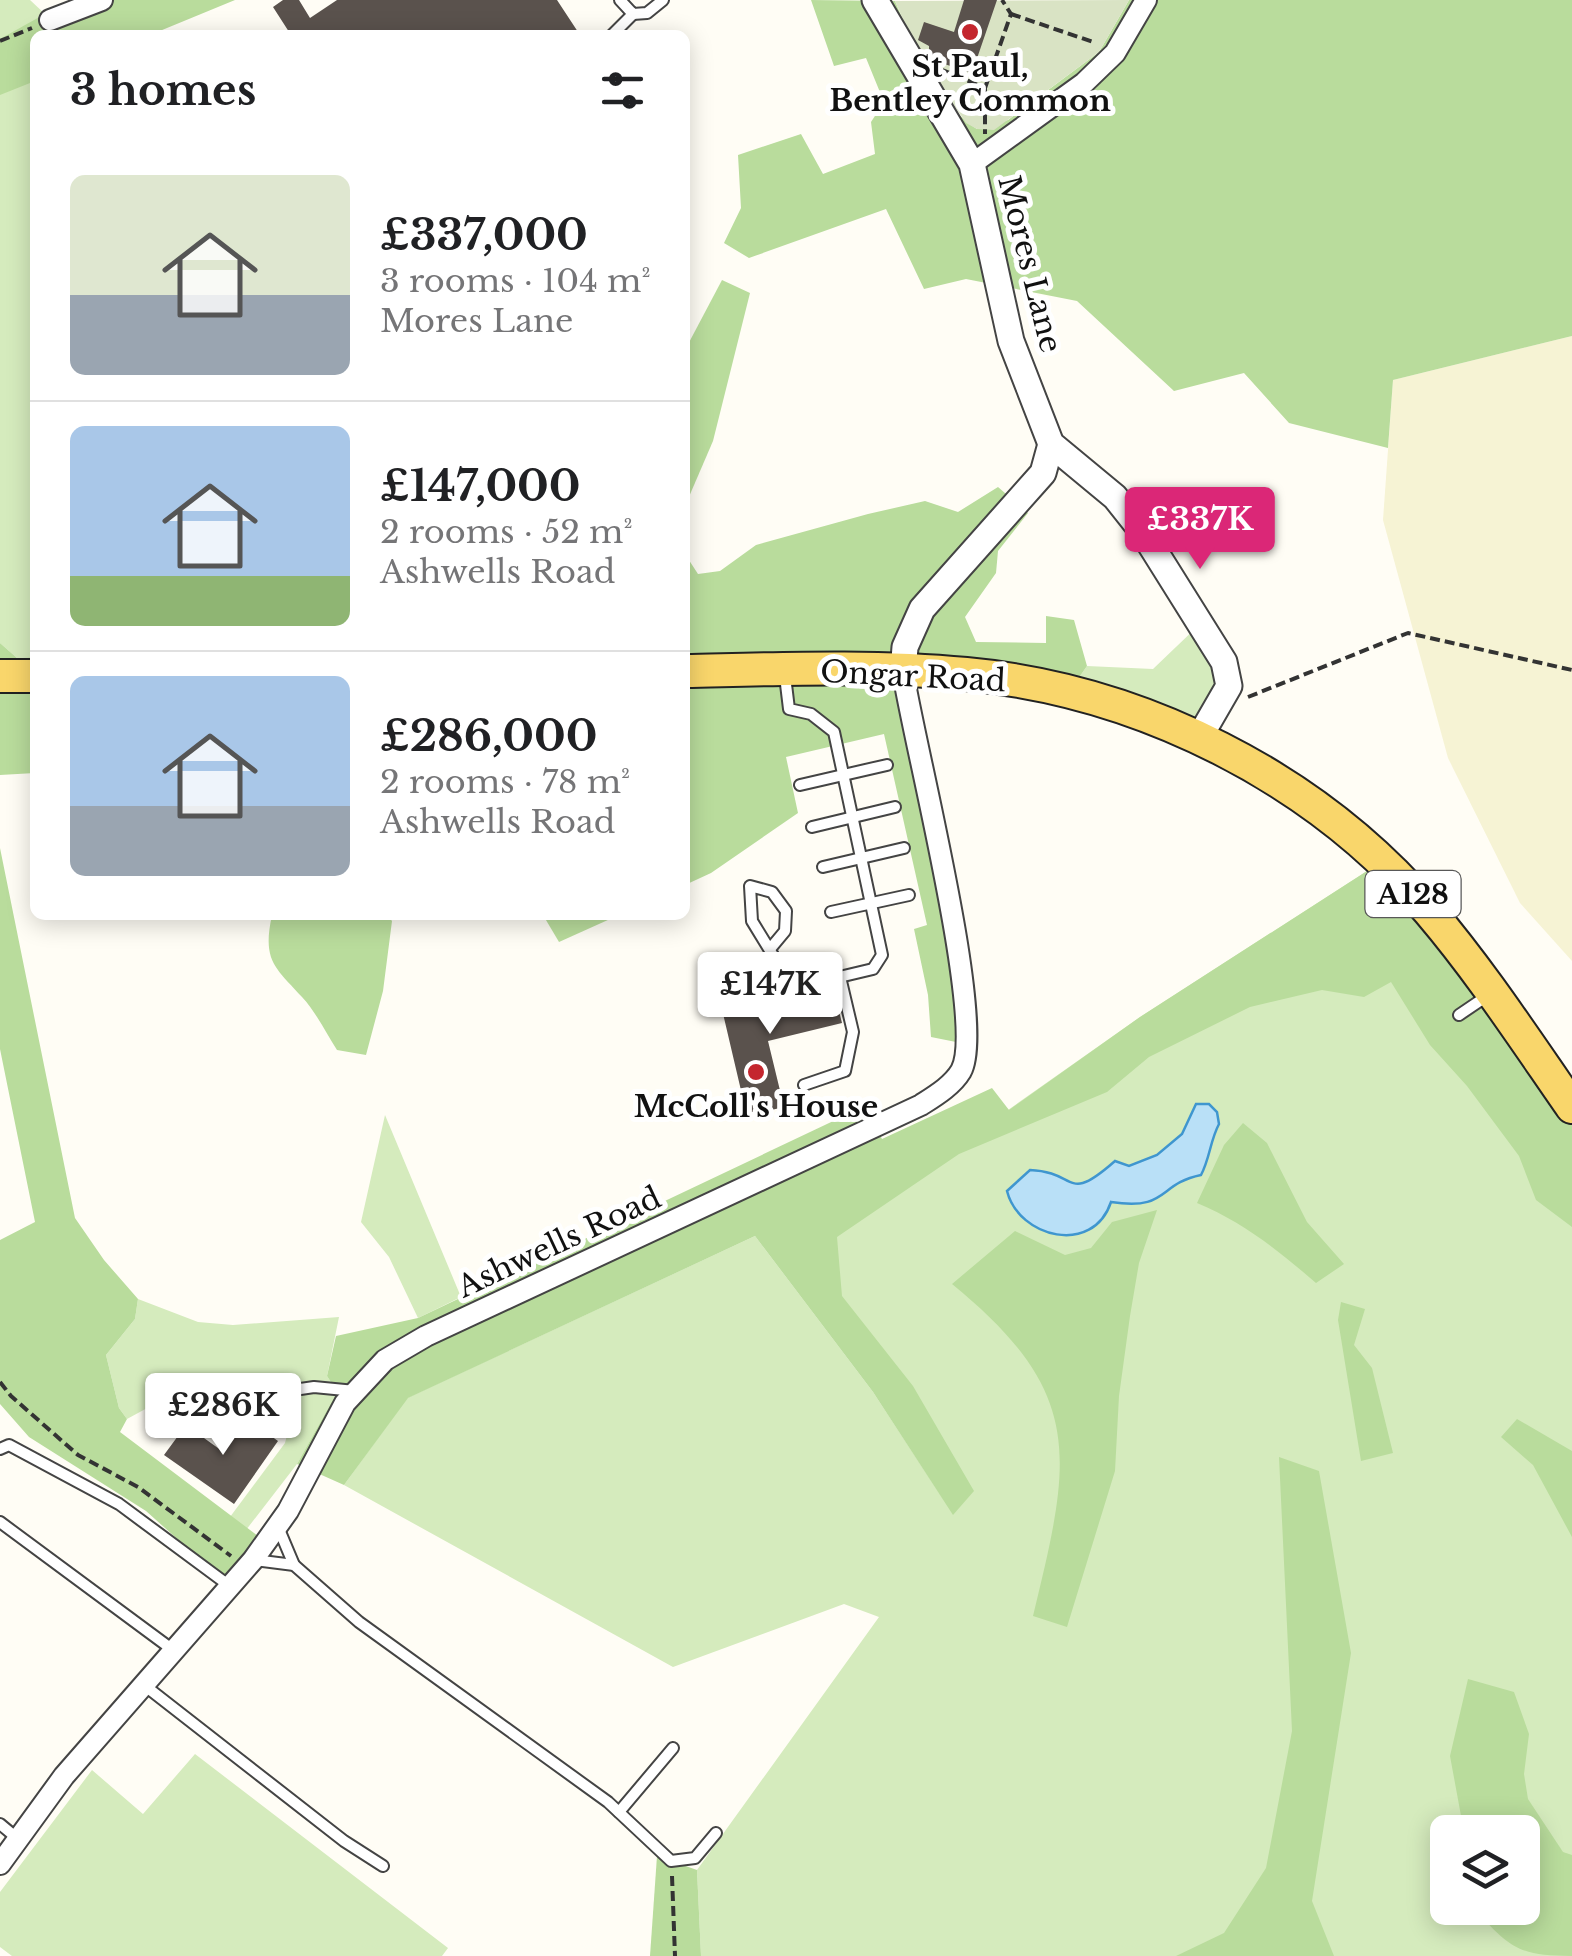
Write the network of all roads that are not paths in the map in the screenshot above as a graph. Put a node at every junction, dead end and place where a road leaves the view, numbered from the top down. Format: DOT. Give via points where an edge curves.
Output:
graph roads {
  1 [pos="102,0"];
  2 [pos="620,0"];
  3 [pos="663,0"];
  4 [pos="875,0"];
  5 [pos="1146,0"];
  6 [pos="633,14"];
  7 [pos="50,20"];
  8 [pos="617,30"];
  9 [pos="978,162"];
  10 [pos="1051,444"];
  11 [pos="1079,464"];
  12 [pos="1044,473"];
  13 [pos="784,670"];
  14 [pos="690,671"];
  15 [pos="903,672"];
  16 [pos="1199,738"];
  17 [pos="887,765"];
  18 [pos="845,774"];
  19 [pos="800,785"];
  20 [pos="894,807"];
  21 [pos="853,817"];
  22 [pos="812,826"];
  23 [pos="904,848"];
  24 [pos="861,858"];
  25 [pos="823,867"];
  26 [pos="909,895"];
  27 [pos="870,904"];
  28 [pos="831,912"];
  29 [pos="770,949"];
  30 [pos="840,977"];
  31 [pos="1486,997"];
  32 [pos="1459,1015"];
  33 [pos="804,1084"];
  34 [pos="1572,1107"];
  35 [pos="356,1391"];
  36 [pos="246,1397"];
  37 [pos="0,1449"];
  38 [pos="0,1522"];
  39 [pos="278,1526"];
  40 [pos="250,1564"];
  41 [pos="294,1565"];
  42 [pos="230,1587"];
  43 [pos="174,1650"];
  44 [pos="144,1685"];
  45 [pos="672,1748"];
  46 [pos="619,1812"];
  47 [pos="0,1824"];
  48 [pos="716,1833"];
  49 [pos="18,1839"];
  50 [pos="0,1864"];
  51 [pos="383,1866"];
  1 -- 7 [label="street"];
  2 -- 6 [label="lane"];
  3 -- 6 [label="lane"];
  4 -- 9 [label="street, Mores Lane"];
  5 -- 9 [label="street" via="1117,50 1084,83"];
  6 -- 8 [label="lane"];
  9 -- 10 [label="street, Mores Lane" via="1012,341"];
  10 -- 11 [label="street"];
  10 -- 12 [label="street"];
  11 -- 12 [label="street"];
  11 -- 16 [label="street" via="1142,531 1224,662 1229,686"];
  12 -- 15 [label="street" via="922,609 905,647"];
  13 -- 14 [label="main road, Ongar Road / A128"];
  13 -- 15 [label="main road, Ongar Road / A128"];
  13 -- 18 [label="lane" via="789,709 811,714 834,732"];
  15 -- 16 [label="main road, Ongar Road / A128" via="965,674 1092,697"];
  15 -- 35 [label="street, Ashwells Road" via="964,1002 962,1069 921,1106 426,1336 385,1360"];
  16 -- 31 [label="main road, Ongar Road / A128" via="1342,827 1428,910"];
  17 -- 18 [label="lane"];
  18 -- 19 [label="lane"];
  18 -- 21 [label="lane"];
  20 -- 21 [label="lane"];
  21 -- 22 [label="lane"];
  21 -- 24 [label="lane"];
  23 -- 24 [label="lane"];
  24 -- 25 [label="lane"];
  24 -- 27 [label="lane"];
  26 -- 27 [label="lane"];
  27 -- 28 [label="lane"];
  27 -- 30 [label="lane" via="882,955 872,970"];
  29 -- 29 [label="lane" via="752,921 750,886 772,892 786,911 784,931"];
  29 -- 30 [label="lane" via="793,988"];
  30 -- 33 [label="lane" via="853,1032 845,1071"];
  31 -- 32 [label="lane"];
  31 -- 34 [label="main road, Ongar Road / A128"];
  35 -- 36 [label="lane" via="314,1387"];
  35 -- 39 [label="street, Ashwells Road"];
  37 -- 42 [label="lane" via="9,1446 118,1504"];
  38 -- 43 [label="lane"];
  39 -- 40 [label="street, Ashwells Road"];
  39 -- 41 [label="lane"];
  40 -- 41 [label="lane"];
  40 -- 42 [label="street, Ashwells Road"];
  41 -- 46 [label="lane" via="359,1622"];
  42 -- 43 [label="street, Ashwells Road"];
  43 -- 44 [label="street, Ashwells Road"];
  44 -- 49 [label="street, Ashwells Road"];
  44 -- 51 [label="lane"];
  45 -- 46 [label="lane"];
  46 -- 48 [label="lane" via="671,1861 695,1858"];
  47 -- 49 [label="lane"];
  49 -- 50 [label="street, Ashwells Road"];
}
